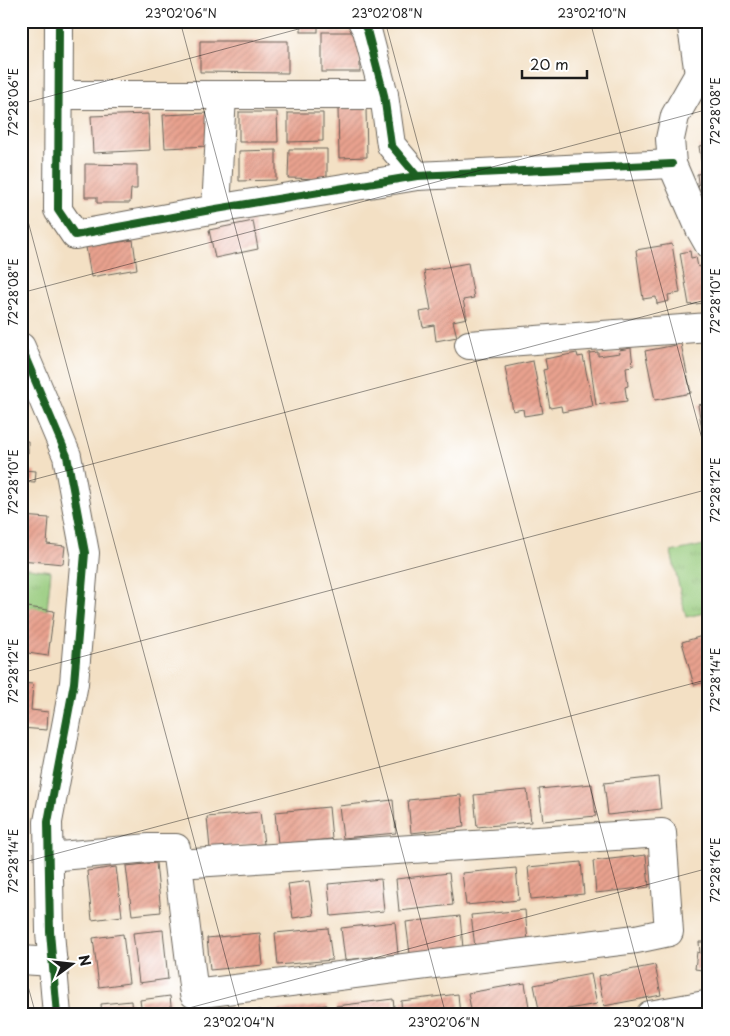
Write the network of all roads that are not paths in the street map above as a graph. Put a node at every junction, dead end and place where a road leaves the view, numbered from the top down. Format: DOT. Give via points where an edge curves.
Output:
graph roads {
  1 [pos="59,21"];
  2 [pos="362,21"];
  3 [pos="692,21"];
  4 [pos="704,71"];
  5 [pos="384,95"];
  6 [pos="59,96"];
  7 [pos="222,96"];
  8 [pos="672,164"];
  9 [pos="417,176"];
  10 [pos="216,209"];
  11 [pos="709,245"];
  12 [pos="709,327"];
  13 [pos="469,345"];
  14 [pos="21,347"];
  15 [pos="49,857"];
  16 [pos="178,864"];
  17 [pos="21,960"];
  18 [pos="53,962"];
  19 [pos="57,1015"];
  20 [pos="650,1015"];
  21 [pos="706,1015"];
  1 -- 6 [label="street"];
  2 -- 5 [label="street"];
  3 -- 4 [label="street"];
  4 -- 8 [label="street" via="675,116 670,139"];
  5 -- 7 [label="street"];
  5 -- 9 [label="street" via="391,145"];
  6 -- 7 [label="street"];
  6 -- 10 [label="street" via="58,210 76,236"];
  7 -- 10 [label="street"];
  8 -- 9 [label="street"];
  8 -- 11 [label="street"];
  9 -- 10 [label="street"];
  12 -- 13 [label="street"];
  14 -- 15 [label="street" via="67,456 85,553 74,683 48,822"];
  15 -- 16 [label="street" via="176,848"];
  15 -- 18 [label="street"];
  16 -- 16 [label="street" via="194,994 636,939 668,932 662,833"];
  17 -- 18 [label="street"];
  18 -- 19 [label="street"];
  20 -- 21 [label="street" via="705,1005"];
}
